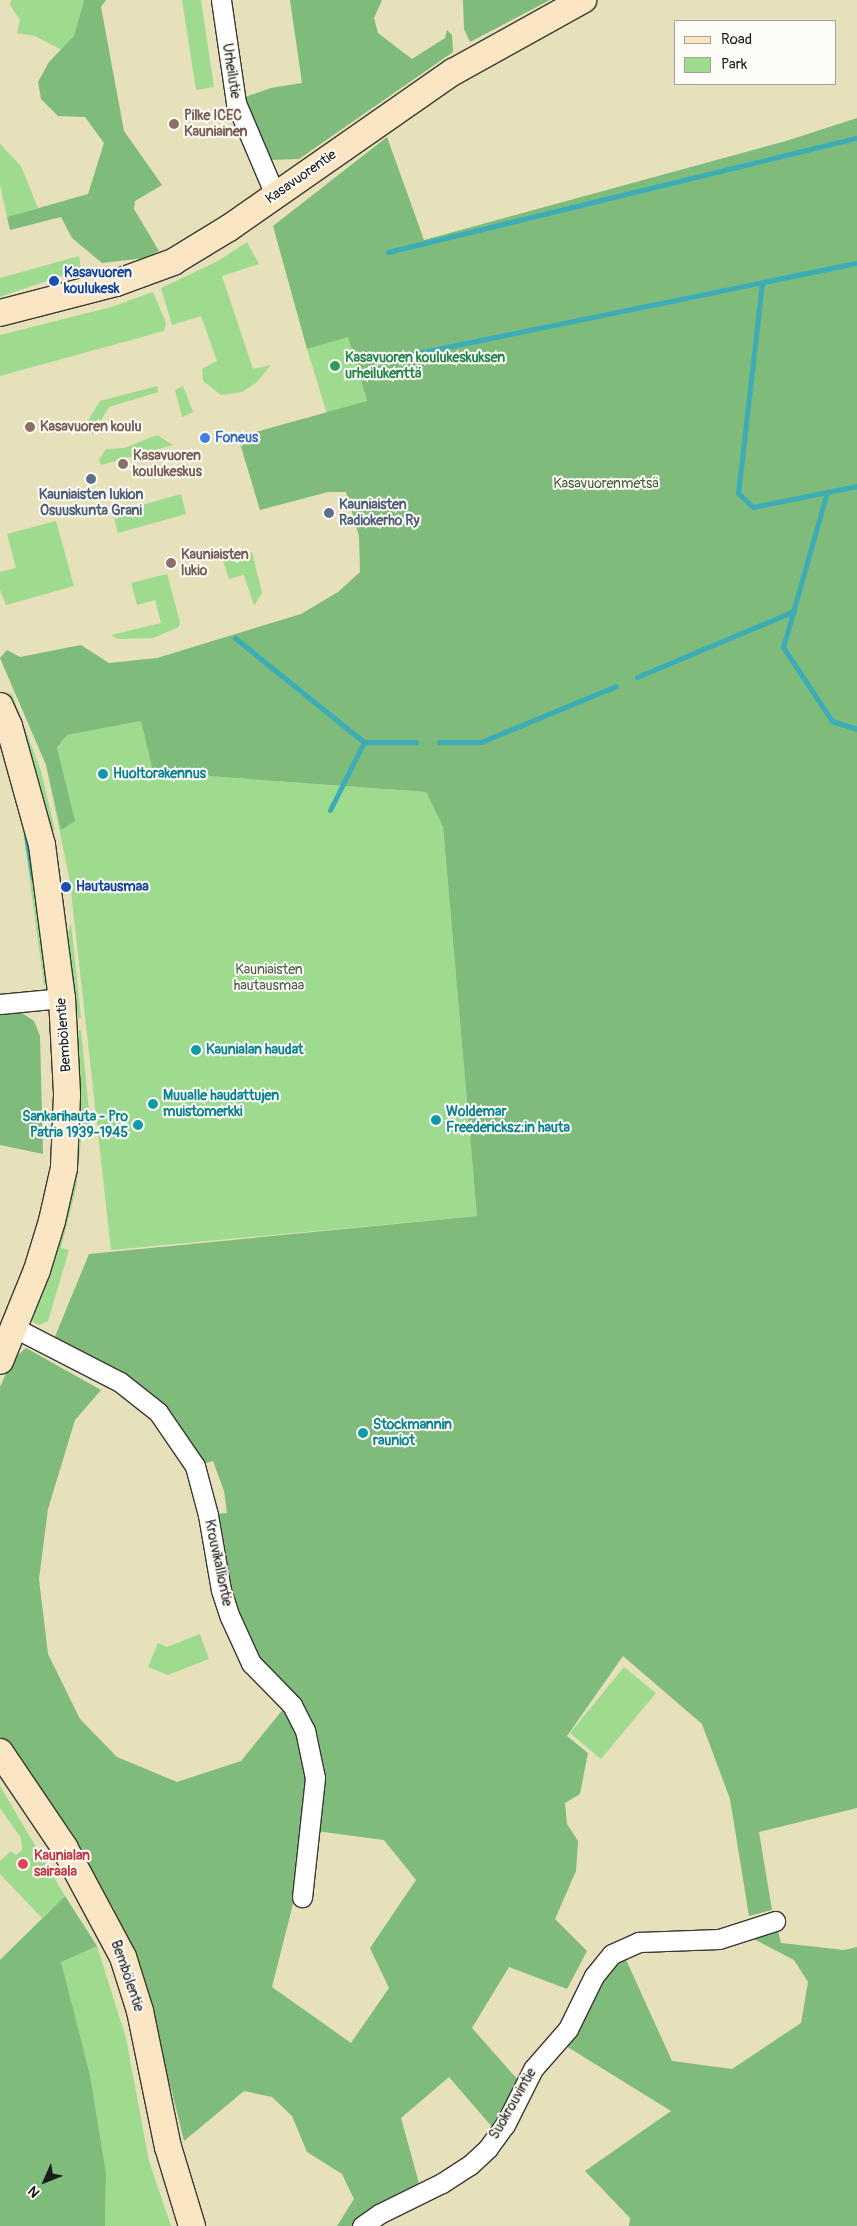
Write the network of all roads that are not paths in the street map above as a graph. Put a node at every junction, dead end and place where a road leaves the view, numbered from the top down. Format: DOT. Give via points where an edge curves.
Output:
graph roads {
  1 [pos="220,0"];
  2 [pos="583,0"];
  3 [pos="275,195"];
  4 [pos="0,313"];
  5 [pos="0,706"];
  6 [pos="62,998"];
  7 [pos="0,1004"];
  8 [pos="15,1328"];
  9 [pos="0,1361"];
  10 [pos="0,1752"];
  11 [pos="302,1897"];
  12 [pos="775,1921"];
  13 [pos="192,2226"];
  14 [pos="362,2226"];
  1 -- 3 [label="street, Urheilutie" via="236,103"];
  2 -- 3 [label="main road, Kasavuorentie" via="452,72"];
  3 -- 4 [label="main road, Kasavuorentie" via="173,262 116,283"];
  5 -- 6 [label="main road, Bembölentie" via="9,726 42,846"];
  6 -- 7 [label="street"];
  6 -- 8 [label="main road, Bembölentie" via="68,1095 64,1168 38,1270"];
  8 -- 9 [label="main road, Bembölentie"];
  8 -- 11 [label="street, Krouvikalliontie" via="120,1382 158,1412 195,1466 208,1515 221,1590 230,1617 251,1663 292,1704 305,1730 315,1778"];
  10 -- 13 [label="main road, Bembölentie" via="64,1847 123,1957 140,2011 168,2147"];
  12 -- 14 [label="street, Suokrouvintie" via="719,1939 639,1942 612,1954 594,1976 568,2029 533,2069 505,2125 488,2148 470,2165 442,2183 379,2214"];
}
